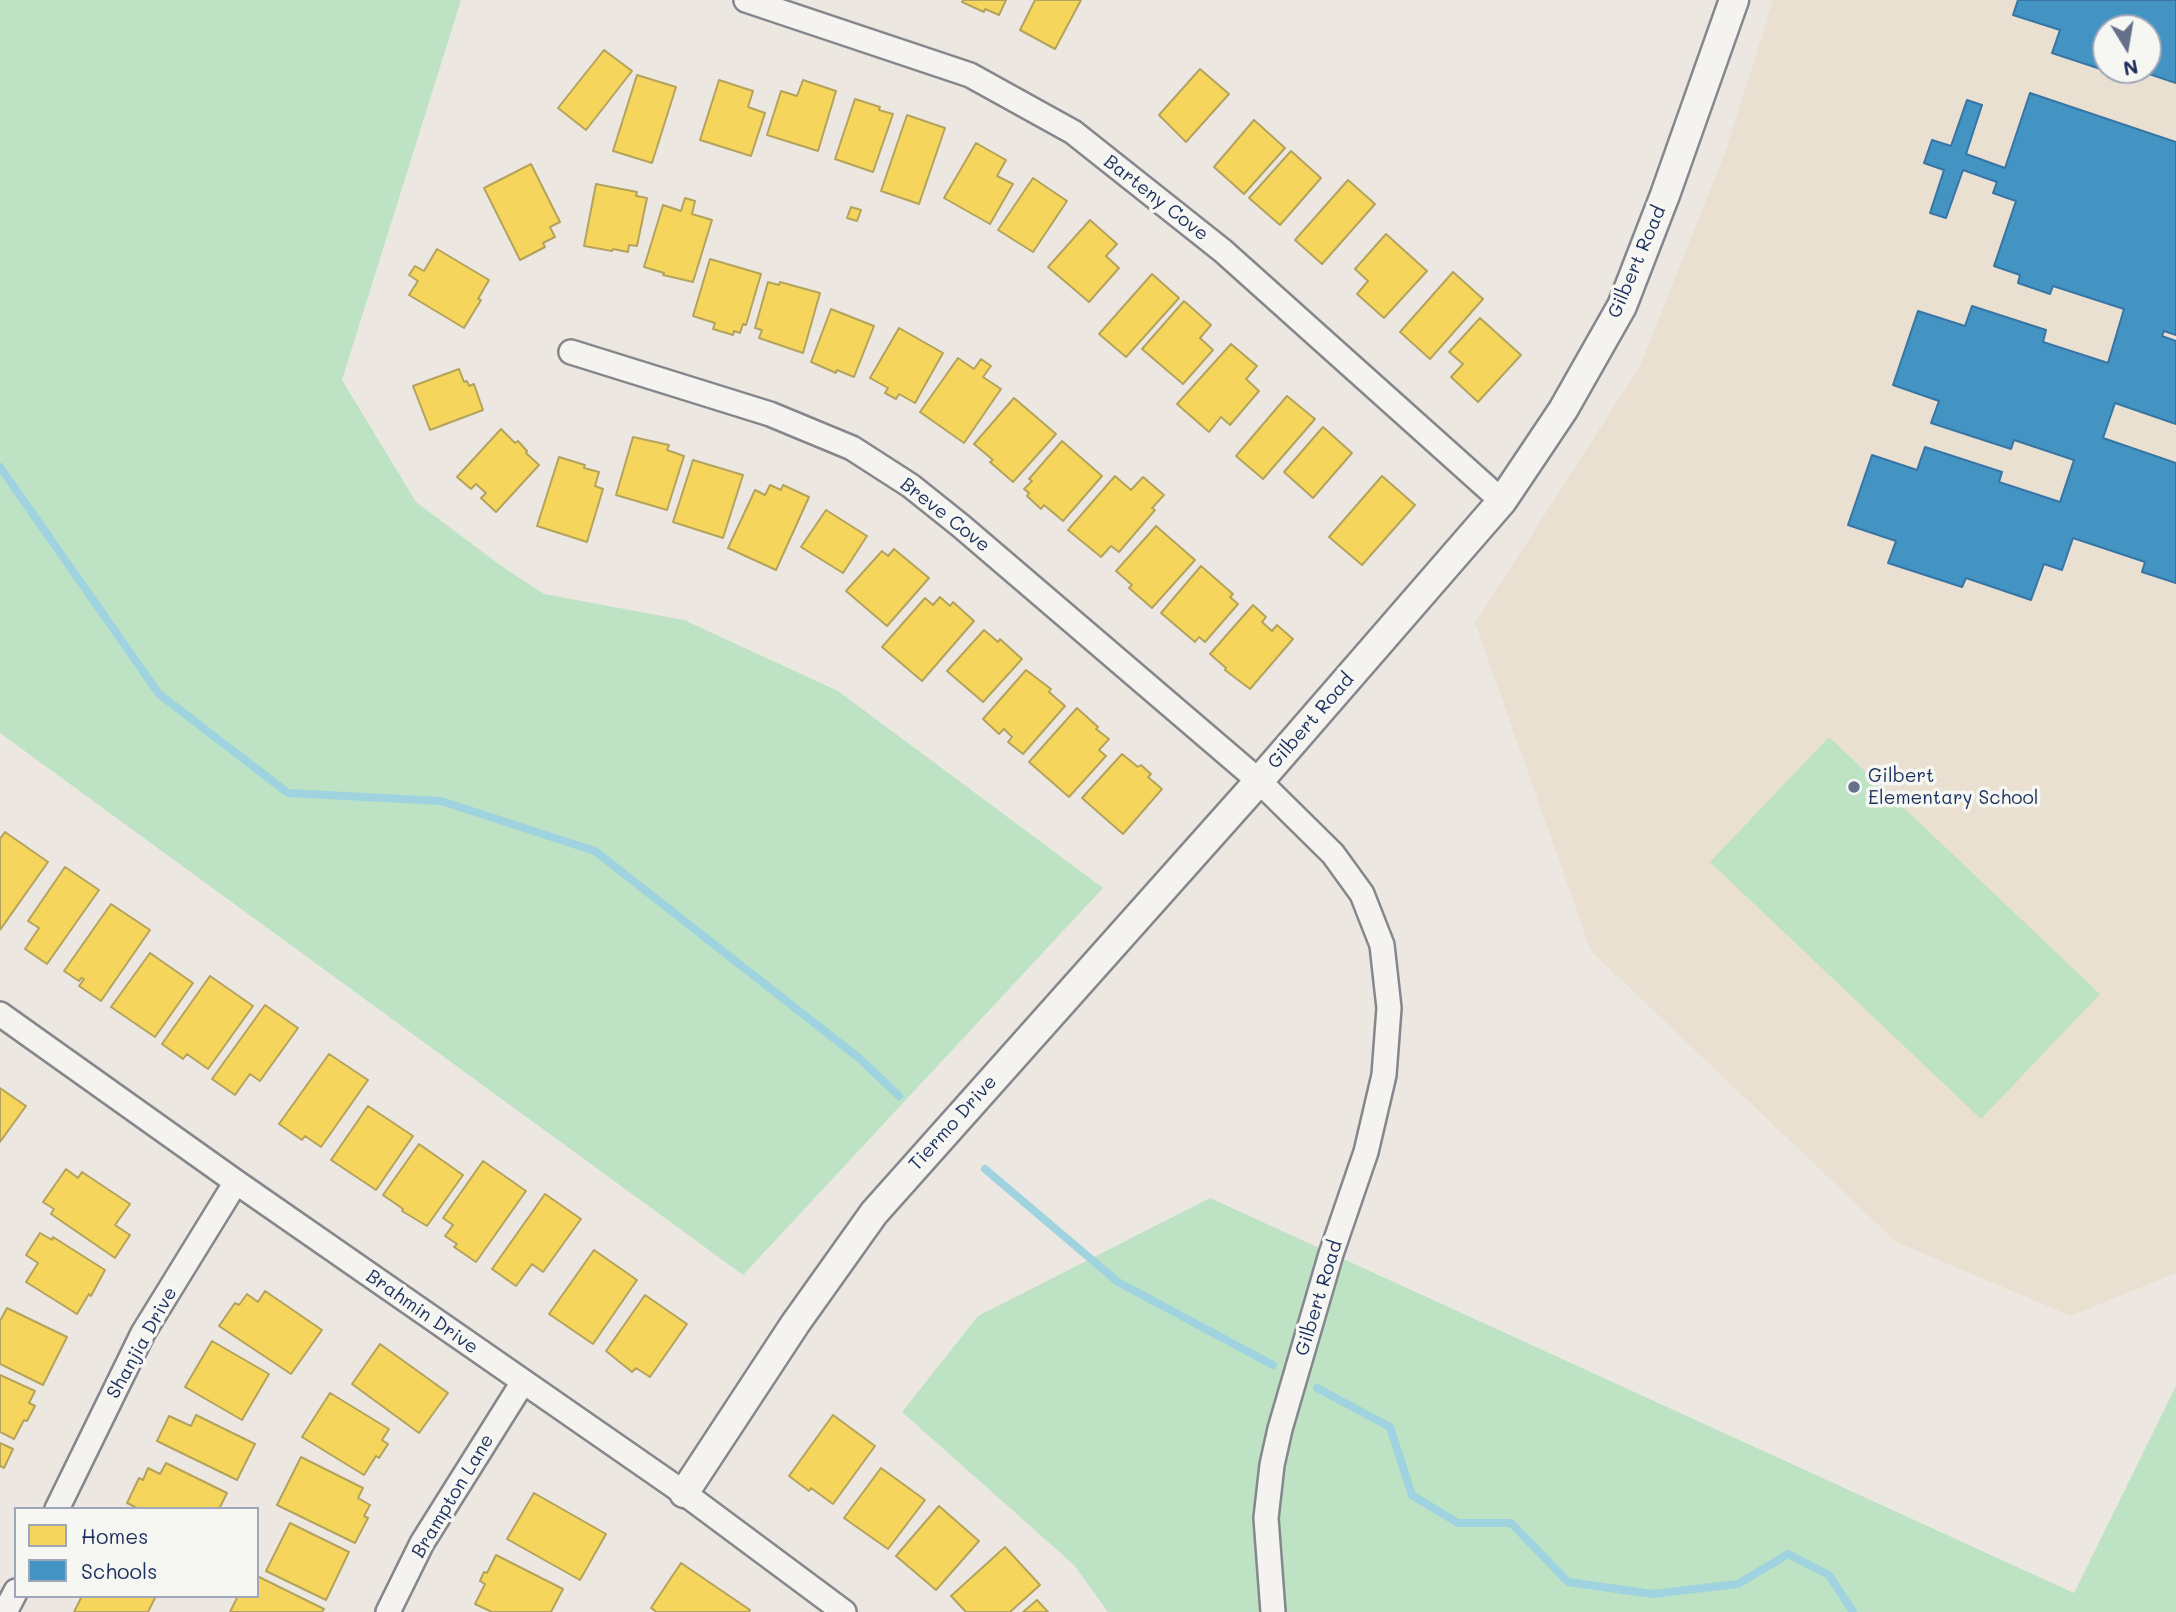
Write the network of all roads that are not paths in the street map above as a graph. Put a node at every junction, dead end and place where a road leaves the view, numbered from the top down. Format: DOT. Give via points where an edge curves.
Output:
graph roads {
  1 [pos="746,0"];
  2 [pos="1734,0"];
  3 [pos="571,352"];
  4 [pos="1502,501"];
  5 [pos="1259,781"];
  6 [pos="0,1014"];
  7 [pos="236,1182"];
  8 [pos="523,1382"];
  9 [pos="684,1493"];
  10 [pos="58,1507"];
  11 [pos="14,1595"];
  12 [pos="835,1609"];
  13 [pos="5,1612"];
  14 [pos="388,1612"];
  15 [pos="1273,1612"];
  1 -- 4 [label="street, Barteny Cove" via="970,75 1073,132 1223,251"];
  2 -- 4 [label="street, Gilbert Road" via="1622,306 1563,410"];
  3 -- 5 [label="street, Breve Cove" via="770,414 852,448 961,526"];
  4 -- 5 [label="street, Gilbert Road"];
  5 -- 9 [label="street, Tiermo Drive" via="874,1213"];
  5 -- 15 [label="street, Gilbert Road" via="1333,854 1363,894 1382,945 1389,1008 1384,1075 1367,1152 1331,1254 1272,1465 1266,1518"];
  6 -- 7 [label="street, Brahmin Drive"];
  7 -- 8 [label="street, Brahmin Drive"];
  7 -- 10 [label="street, Shanjia Drive" via="143,1333"];
  8 -- 9 [label="street, Brahmin Drive"];
  8 -- 14 [label="street, Brampton Lane" via="422,1543"];
  9 -- 12 [label="street, Brahmin Drive"];
  11 -- 13 [label="street"];
}
